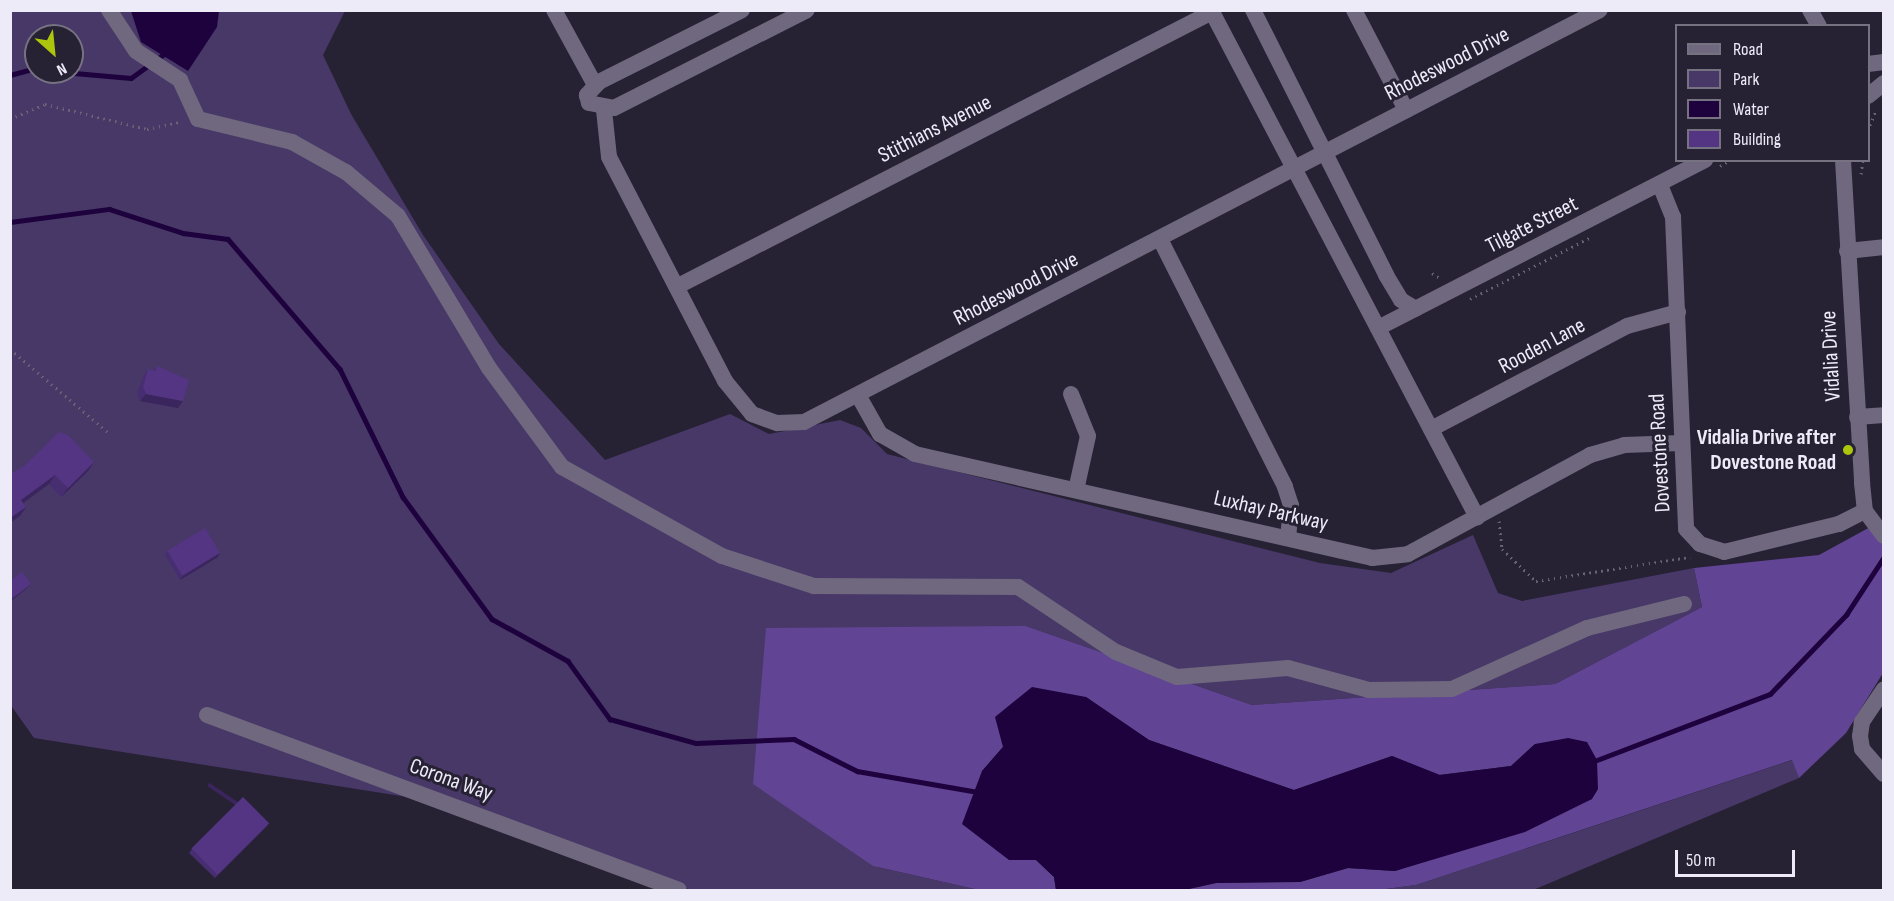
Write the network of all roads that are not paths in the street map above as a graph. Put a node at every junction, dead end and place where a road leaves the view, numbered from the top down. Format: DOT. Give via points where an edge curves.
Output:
graph roads {
  1 [pos="109,10"];
  2 [pos="554,10"];
  3 [pos="742,10"];
  4 [pos="807,10"];
  5 [pos="1253,10"];
  6 [pos="1354,10"];
  7 [pos="1600,10"];
  8 [pos="1810,10"];
  9 [pos="1212,11"];
  10 [pos="715,17"];
  11 [pos="1818,24"];
  12 [pos="1884,82"];
  13 [pos="595,85"];
  14 [pos="1872,99"];
  15 [pos="604,110"];
  16 [pos="1406,110"];
  17 [pos="1325,153"];
  18 [pos="1701,162"];
  19 [pos="1845,163"];
  20 [pos="1292,172"];
  21 [pos="1660,185"];
  22 [pos="1161,241"];
  23 [pos="1884,247"];
  24 [pos="1847,251"];
  25 [pos="678,286"];
  26 [pos="1416,309"];
  27 [pos="1678,312"];
  28 [pos="1378,328"];
  29 [pos="1071,394"];
  30 [pos="858,395"];
  31 [pos="1884,415"];
  32 [pos="1857,417"];
  33 [pos="1431,429"];
  34 [pos="1681,443"];
  35 [pos="1076,490"];
  36 [pos="1865,511"];
  37 [pos="1477,517"];
  38 [pos="1881,534"];
  39 [pos="1288,538"];
  40 [pos="1684,604"];
  41 [pos="1884,689"];
  42 [pos="207,715"];
  43 [pos="1884,774"];
  44 [pos="679,891"];
  1 -- 40 [label="street" via="136,51 180,80 198,118 292,142 346,172 398,216 489,368 562,467 722,556 814,586 1018,587 1116,652 1177,677 1288,668 1369,690 1452,689 1587,628"];
  2 -- 13 [label="street"];
  3 -- 10 [label="street"];
  4 -- 15 [label="street"];
  5 -- 17 [label="street"];
  6 -- 16 [label="street"];
  7 -- 16 [label="street, Rhodeswood Drive"];
  8 -- 11 [label="street"];
  9 -- 20 [label="street"];
  9 -- 25 [label="street, Stithians Avenue"];
  10 -- 13 [label="street"];
  12 -- 14 [label="street"];
  13 -- 15 [label="street" via="587,95 588,103"];
  15 -- 25 [label="street, Rhodeswood Drive" via="609,158"];
  16 -- 17 [label="street, Rhodeswood Drive"];
  17 -- 20 [label="street, Rhodeswood Drive"];
  17 -- 26 [label="street" via="1386,275 1401,300"];
  18 -- 21 [label="street, Tilgate Street"];
  19 -- 24 [label="street, Vidalia Drive"];
  20 -- 22 [label="street, Rhodeswood Drive"];
  20 -- 28 [label="street"];
  21 -- 26 [label="street, Tilgate Street"];
  21 -- 27 [label="street, Dovestone Road" via="1673,217"];
  22 -- 30 [label="street, Rhodeswood Drive"];
  22 -- 39 [label="street" via="1285,487 1291,505"];
  23 -- 24 [label="street"];
  24 -- 32 [label="street, Vidalia Drive"];
  25 -- 30 [label="street, Rhodeswood Drive" via="725,381 753,414 777,423 804,422"];
  26 -- 28 [label="street, Tilgate Street"];
  27 -- 33 [label="street, Rooden Lane" via="1628,326"];
  27 -- 34 [label="street, Dovestone Road"];
  28 -- 33 [label="street"];
  29 -- 35 [label="street" via="1088,436"];
  30 -- 35 [label="street, Luxhay Parkway" via="893,446"];
  31 -- 32 [label="street"];
  32 -- 36 [label="street, Vidalia Drive"];
  33 -- 37 [label="street"];
  34 -- 36 [label="street, Dovestone Road" via="1686,529 1700,544 1724,552 1839,524"];
  34 -- 37 [label="street, Luxhay Parkway" via="1624,446 1590,454"];
  35 -- 39 [label="street, Luxhay Parkway"];
  36 -- 38 [label="street"];
  37 -- 39 [label="street, Luxhay Parkway" via="1390,558"];
  41 -- 43 [label="street" via="1862,722 1860,736 1862,749"];
  42 -- 44 [label="street, Corona Way"];
}
